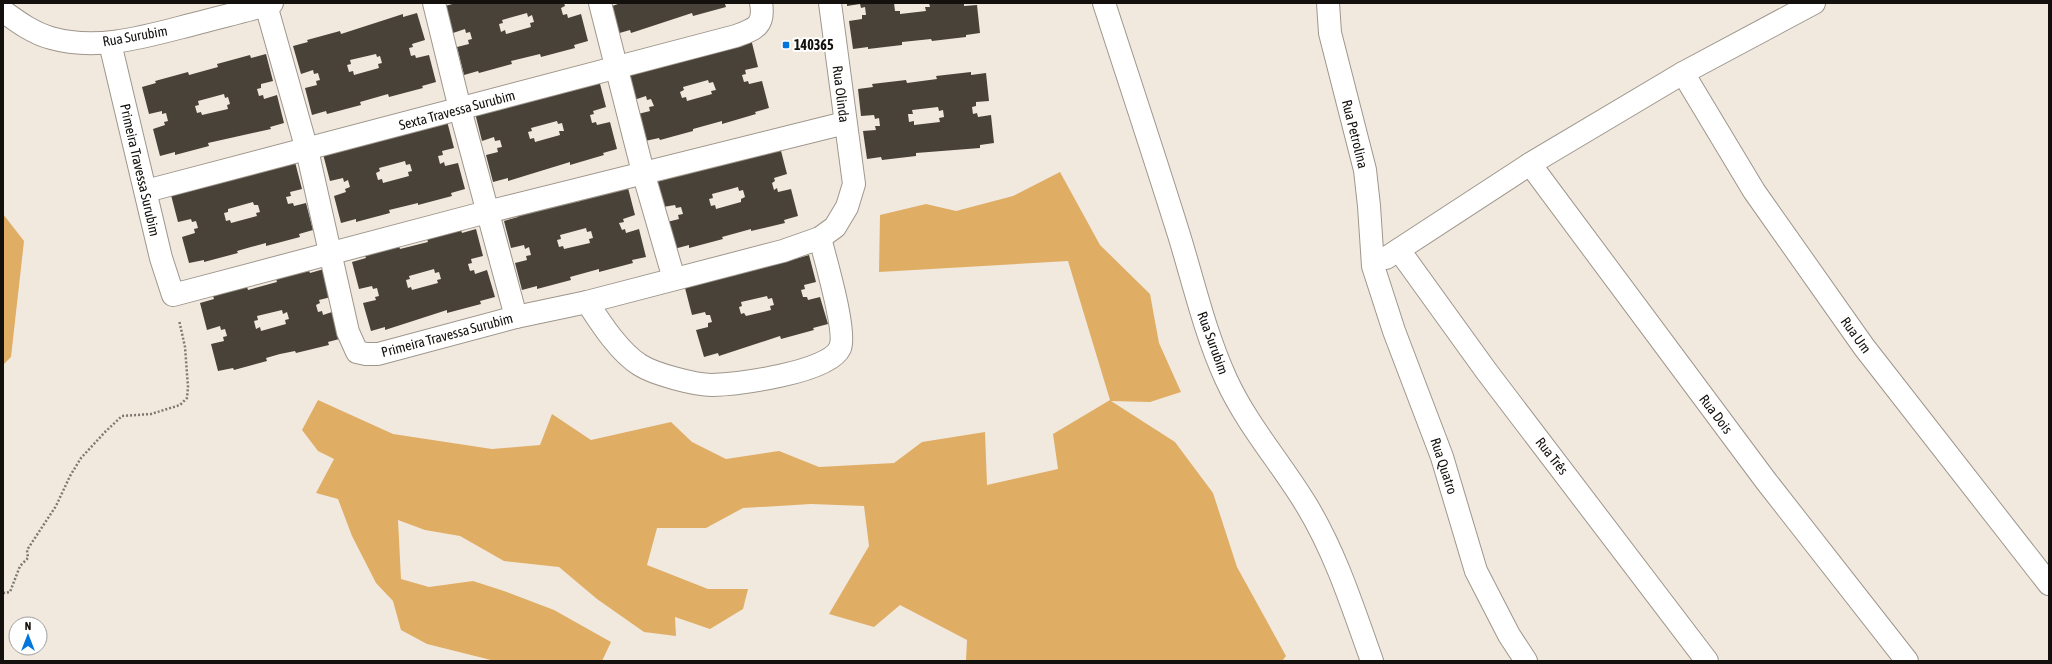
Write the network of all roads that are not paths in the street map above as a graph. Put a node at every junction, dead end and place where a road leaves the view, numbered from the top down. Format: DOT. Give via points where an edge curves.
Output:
graph roads {
  1 [pos="434,3"];
  2 [pos="600,3"];
  3 [pos="830,3"];
  4 [pos="1104,3"];
  5 [pos="1328,3"];
  6 [pos="1814,3"];
  7 [pos="269,4"];
  8 [pos="220,10"];
  9 [pos="762,10"];
  10 [pos="3,11"];
  11 [pos="110,43"];
  12 [pos="618,68"];
  13 [pos="1684,73"];
  14 [pos="460,109"];
  15 [pos="845,123"];
  16 [pos="307,150"];
  17 [pos="1530,164"];
  18 [pos="643,172"];
  19 [pos="854,184"];
  20 [pos="146,191"];
  21 [pos="487,212"];
  22 [pos="820,238"];
  23 [pos="1399,250"];
  24 [pos="331,254"];
  25 [pos="1373,266"];
  26 [pos="674,280"];
  27 [pos="587,302"];
  28 [pos="516,317"];
  29 [pos="2045,571"];
  30 [pos="1372,661"];
  31 [pos="1526,661"];
  32 [pos="1707,661"];
  33 [pos="1907,661"];
  1 -- 14 [label="street"];
  2 -- 12 [label="street"];
  3 -- 15 [label="street, Rua Olinda"];
  4 -- 30 [label="street, Rua Surubim" via="1180,237 1212,348 1256,433 1306,505 1323,535 1340,572"];
  5 -- 25 [label="street, Rua Petrolina" via="1330,33 1365,170"];
  6 -- 13 [label="street"];
  7 -- 8 [label="street, Rua Surubim"];
  7 -- 16 [label="street, Primeira Travessa Surubim"];
  8 -- 11 [label="street, Rua Surubim"];
  9 -- 12 [label="street, Sexta Travessa Surubim" via="758,26 751,31"];
  10 -- 11 [label="street, Rua Surubim" via="22,25 50,38 80,43"];
  11 -- 20 [label="street, Primeira Travessa Surubim"];
  12 -- 14 [label="street, Sexta Travessa Surubim"];
  12 -- 18 [label="street"];
  13 -- 17 [label="street"];
  13 -- 29 [label="street, Rua Um" via="1754,191 1864,347"];
  14 -- 16 [label="street, Sexta Travessa Surubim"];
  14 -- 21 [label="street"];
  15 -- 18 [label="street"];
  15 -- 19 [label="street, Rua Olinda"];
  16 -- 20 [label="street, Sexta Travessa Surubim"];
  16 -- 24 [label="street, Primeira Travessa Surubim"];
  17 -- 23 [label="street"];
  17 -- 33 [label="street, Rua Dois" via="1766,482"];
  18 -- 21 [label="street"];
  18 -- 26 [label="street"];
  19 -- 22 [label="street, Primeira Travessa Surubim" via="847,207 835,227"];
  20 -- 24 [label="street, Primeira Travessa Surubim" via="160,258 173,295"];
  21 -- 24 [label="street"];
  21 -- 28 [label="street"];
  22 -- 26 [label="street, Primeira Travessa Surubim" via="783,251"];
  22 -- 27 [label="street" via="840,327 840,348 818,364 793,372 766,379 711,385 688,382 640,365 605,330"];
  23 -- 25 [label="street"];
  23 -- 32 [label="street, Rua Três" via="1487,372"];
  24 -- 28 [label="street, Primeira Travessa Surubim" via="348,332 357,352 378,354"];
  25 -- 31 [label="street, Rua Quatro" via="1394,331 1442,457 1476,571 1509,635"];
  26 -- 27 [label="street, Primeira Travessa Surubim"];
  27 -- 28 [label="street, Primeira Travessa Surubim"];
}
